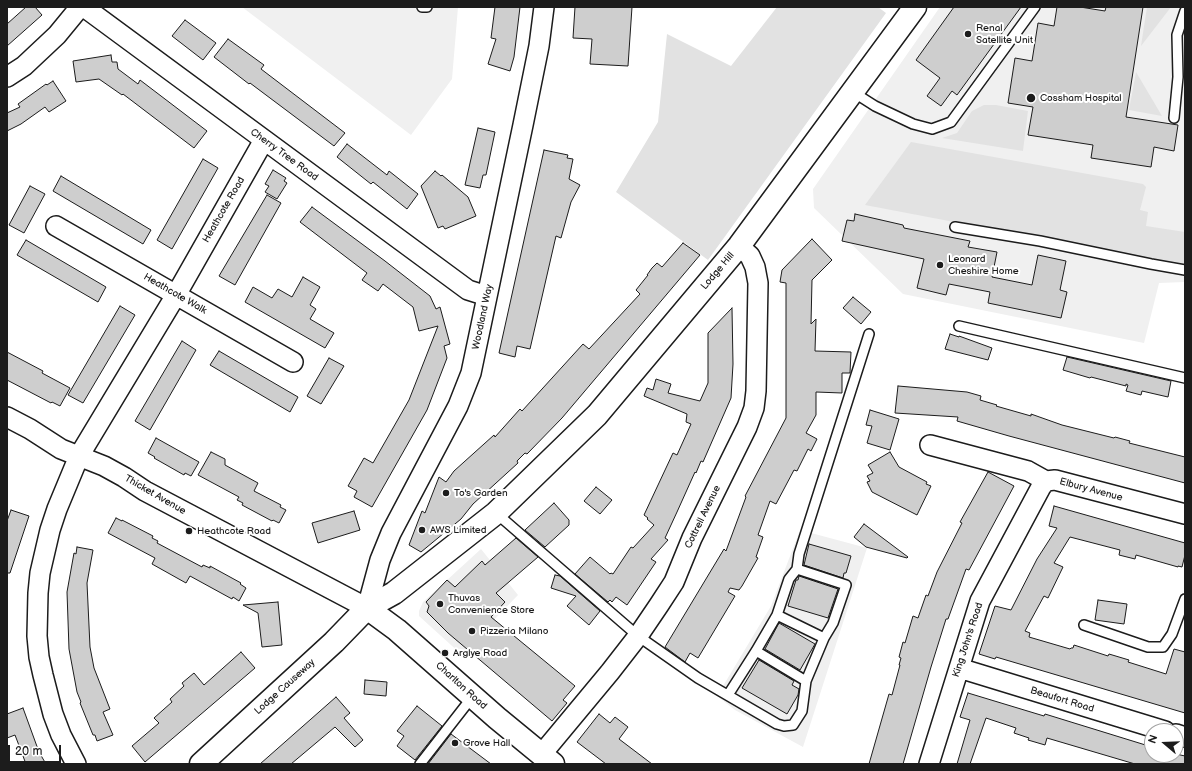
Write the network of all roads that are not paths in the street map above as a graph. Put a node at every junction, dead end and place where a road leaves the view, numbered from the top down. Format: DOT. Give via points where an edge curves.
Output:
graph roads {
  1 [pos="80,7"];
  2 [pos="84,7"];
  3 [pos="422,7"];
  4 [pos="427,7"];
  5 [pos="544,7"];
  6 [pos="915,7"];
  7 [pos="1035,7"];
  8 [pos="1185,11"];
  9 [pos="7,77"];
  10 [pos="853,92"];
  11 [pos="1174,118"];
  12 [pos="264,140"];
  13 [pos="56,226"];
  14 [pos="955,227"];
  15 [pos="740,246"];
  16 [pos="1185,270"];
  17 [pos="176,295"];
  18 [pos="488,296"];
  19 [pos="959,326"];
  20 [pos="869,334"];
  21 [pos="293,362"];
  22 [pos="1185,378"];
  23 [pos="7,418"];
  24 [pos="930,445"];
  25 [pos="80,456"];
  26 [pos="1046,481"];
  27 [pos="496,513"];
  28 [pos="1185,514"];
  29 [pos="797,569"];
  30 [pos="1185,599"];
  31 [pos="367,608"];
  32 [pos="777,615"];
  33 [pos="1084,625"];
  34 [pos="638,636"];
  35 [pos="824,638"];
  36 [pos="756,651"];
  37 [pos="959,668"];
  38 [pos="806,681"];
  39 [pos="728,695"];
  40 [pos="473,696"];
  41 [pos="1144,725"];
  42 [pos="543,759"];
  43 [pos="76,764"];
  44 [pos="201,764"];
  45 [pos="420,764"];
  46 [pos="929,764"];
  1 -- 9 [label="street" via="57,35 24,66"];
  2 -- 12 [label="street, Cherry Tree Road"];
  3 -- 4 [label="lane"];
  5 -- 18 [label="street, Woodland Way" via="538,53"];
  6 -- 10 [label="main road, Lodge Hill"];
  7 -- 10 [label="lane" via="951,122 932,129 913,124"];
  8 -- 11 [label="lane" via="1177,34 1178,77"];
  10 -- 15 [label="main road, Lodge Hill"];
  12 -- 17 [label="street, Heathcote Road"];
  12 -- 18 [label="street, Cherry Tree Road" via="468,290"];
  13 -- 17 [label="street, Heathcote Walk"];
  14 -- 16 [label="lane"];
  15 -- 27 [label="main road, Lodge Hill" via="597,415"];
  15 -- 34 [label="street, Cottrell Avenue" via="750,256 758,283 754,408 692,538 674,582"];
  17 -- 21 [label="street, Heathcote Walk"];
  17 -- 25 [label="street, Heathcote Road"];
  18 -- 31 [label="street, Woodland Way" via="470,373 458,406 391,533 380,560"];
  19 -- 22 [label="lane"];
  20 -- 29 [label="lane" via="799,554"];
  23 -- 25 [label="street, Thicket Avenue" via="61,449"];
  24 -- 26 [label="street, Elbury Avenue" via="1028,471"];
  25 -- 31 [label="street, Thicket Avenue" via="104,466 145,491"];
  25 -- 43 [label="street, Heathcote Road" via="48,537 40,573 37,615 39,657 48,695 61,735"];
  26 -- 28 [label="street, Elbury Avenue" via="1055,480"];
  26 -- 37 [label="street, King John's Road" via="980,601"];
  27 -- 31 [label="main road, Lodge Hill" via="394,593"];
  27 -- 34 [label="lane"];
  29 -- 32 [label="lane" via="789,579"];
  29 -- 35 [label="lane" via="846,585 833,623"];
  30 -- 33 [label="lane" via="1172,634 1163,647 1148,647"];
  31 -- 40 [label="main road, Charlton Road"];
  31 -- 44 [label="main road, Lodge Causeway" via="334,642"];
  32 -- 35 [label="lane"];
  32 -- 36 [label="lane"];
  34 -- 39 [label="lane" via="698,678"];
  34 -- 42 [label="street, Cottrell Avenue"];
  35 -- 38 [label="lane"];
  36 -- 38 [label="lane"];
  36 -- 39 [label="lane"];
  37 -- 41 [label="street, Beaufort Road"];
  37 -- 46 [label="street, King John's Road"];
  38 -- 39 [label="lane" via="802,711 793,725 777,724"];
  40 -- 42 [label="main road, Charlton Road"];
  40 -- 45 [label="lane"];
}
